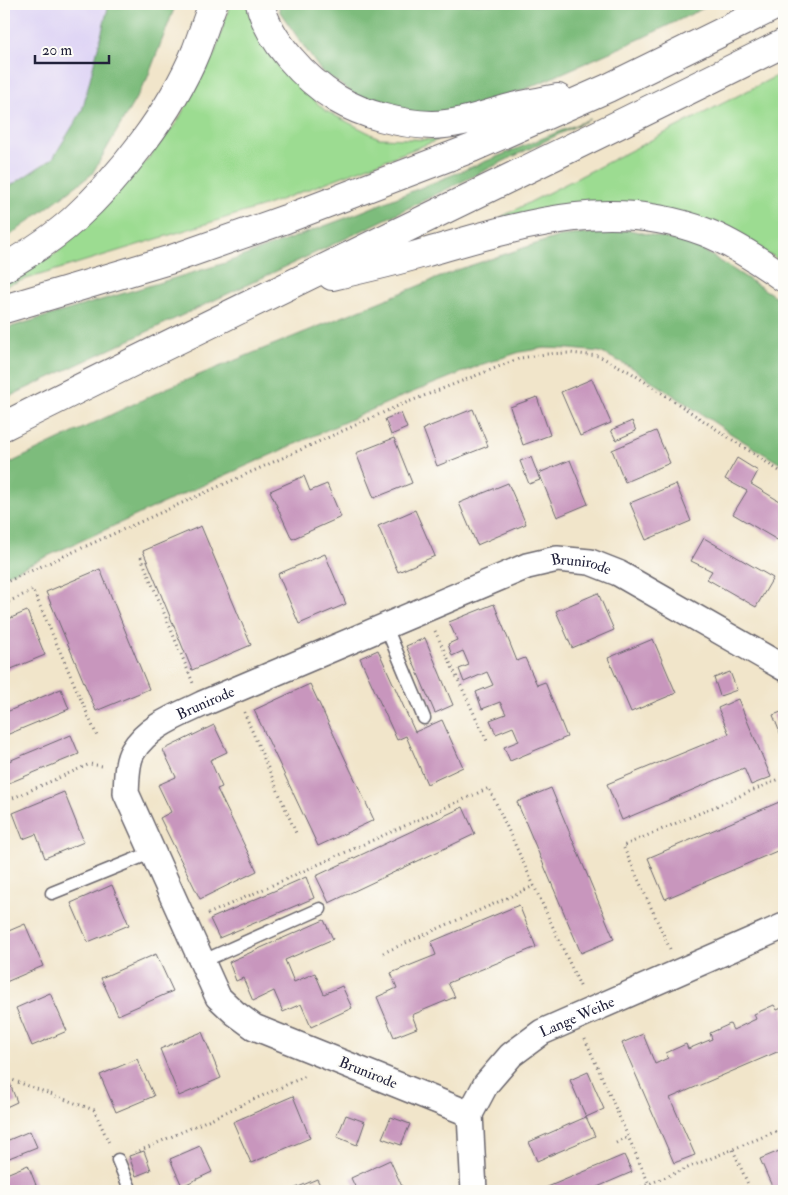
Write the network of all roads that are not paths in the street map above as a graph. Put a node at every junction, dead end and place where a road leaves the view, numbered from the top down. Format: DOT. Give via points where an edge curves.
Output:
graph roads {
  1 [pos="212,4"];
  2 [pos="260,4"];
  3 [pos="780,4"];
  4 [pos="784,43"];
  5 [pos="608,88"];
  6 [pos="4,268"];
  7 [pos="784,278"];
  8 [pos="280,289"];
  9 [pos="4,309"];
  10 [pos="4,426"];
  11 [pos="386,627"];
  12 [pos="784,668"];
  13 [pos="424,718"];
  14 [pos="153,852"];
  15 [pos="52,893"];
  16 [pos="320,909"];
  17 [pos="784,926"];
  18 [pos="201,962"];
  19 [pos="470,1114"];
  20 [pos="118,1160"];
  21 [pos="132,1191"];
  22 [pos="474,1191"];
  1 -- 6 [label="highway" via="196,52 142,144 72,220"];
  2 -- 5 [label="highway" via="263,18 282,50 309,77 337,98 367,112 401,121 433,125 475,119 517,106"];
  3 -- 5 [label="highway"];
  4 -- 8 [label="highway"];
  5 -- 9 [label="highway" via="472,148 286,219 172,259"];
  7 -- 8 [label="highway" via="706,232 633,216 590,214 543,221"];
  8 -- 10 [label="highway"];
  11 -- 12 [label="street, Brunirode" via="527,566 557,559 590,562 618,573"];
  11 -- 13 [label="lane"];
  11 -- 14 [label="street, Brunirode" via="202,704 154,728 132,752 126,793"];
  14 -- 15 [label="lane"];
  14 -- 18 [label="street, Brunirode"];
  16 -- 18 [label="lane"];
  17 -- 19 [label="street, Lange Weihe" via="542,1032 511,1056 486,1084"];
  18 -- 19 [label="street, Brunirode" via="218,997 254,1027"];
  19 -- 22 [label="street"];
  20 -- 21 [label="lane"];
}
